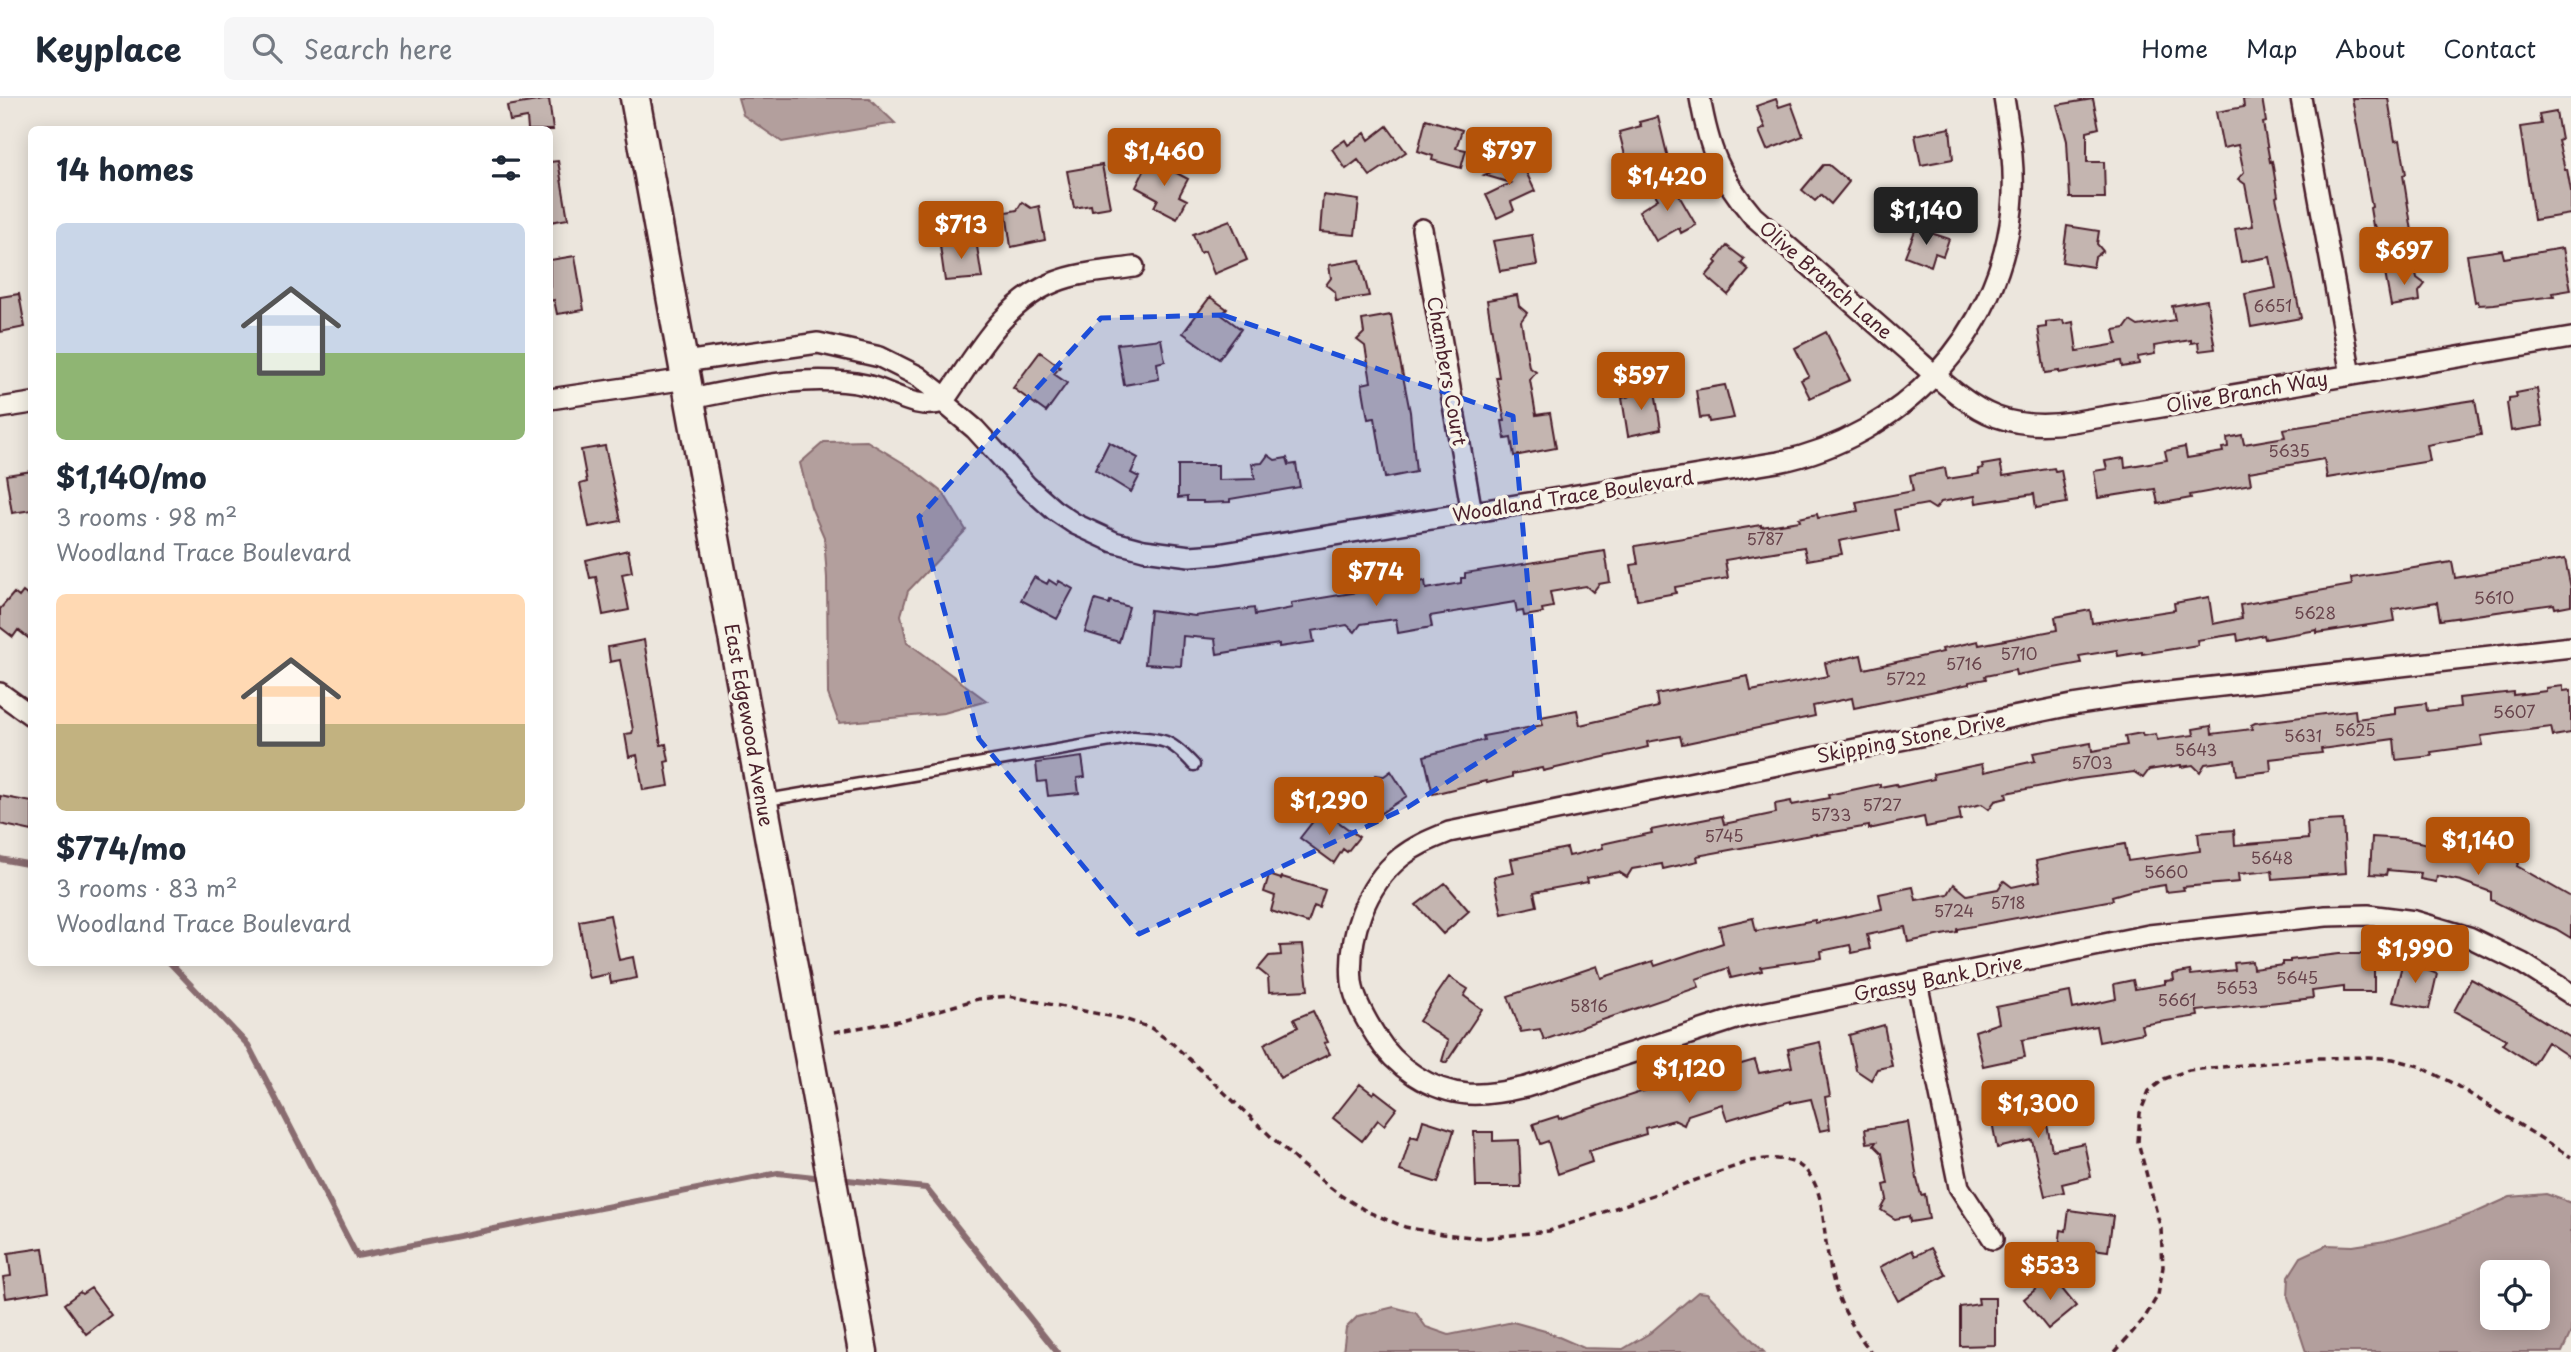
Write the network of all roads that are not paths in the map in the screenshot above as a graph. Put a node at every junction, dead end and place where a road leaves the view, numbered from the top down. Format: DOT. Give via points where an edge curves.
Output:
graph roads {
  1 [pos="635,98"];
  2 [pos="1700,98"];
  3 [pos="2004,98"];
  4 [pos="2301,98"];
  5 [pos="1422,229"];
  6 [pos="1134,267"];
  7 [pos="2571,338"];
  8 [pos="2351,375"];
  9 [pos="1935,376"];
  10 [pos="687,380"];
  11 [pos="553,399"];
  12 [pos="943,402"];
  13 [pos="28,404"];
  14 [pos="0,408"];
  15 [pos="1472,513"];
  16 [pos="2571,647"];
  17 [pos="0,692"];
  18 [pos="28,713"];
  19 [pos="1194,765"];
  20 [pos="763,801"];
  21 [pos="1917,982"];
  22 [pos="1352,984"];
  23 [pos="2571,993"];
  24 [pos="1993,1239"];
  25 [pos="863,1352"];
  1 -- 10 [label="main road, East Edgewood Avenue"];
  2 -- 9 [label="street, Olive Branch Lane" via="1710,146 1738,199"];
  3 -- 9 [label="street, Woodland Trace Boulevard" via="2014,167 2003,255 1978,316"];
  4 -- 8 [label="street"];
  5 -- 15 [label="street, Chambers Court"];
  6 -- 12 [label="street" via="1072,277 1031,295 1004,317"];
  7 -- 8 [label="street, Olive Branch Way"];
  8 -- 9 [label="street, Olive Branch Way" via="2047,425 1997,417"];
  9 -- 15 [label="street, Woodland Trace Boulevard" via="1873,426 1812,454"];
  10 -- 11 [label="street"];
  10 -- 12 [label="street" via="755,386 802,381 867,385 910,402"];
  10 -- 12 [label="street, Woodland Trace Boulevard" via="818,343 880,357 919,376 941,394"];
  10 -- 20 [label="main road, East Edgewood Avenue"];
  12 -- 15 [label="street, Woodland Trace Boulevard" via="1054,510 1097,535 1144,551 1218,554"];
  13 -- 14 [label="street"];
  16 -- 22 [label="street, Skipping Stone Drive" via="2072,705 1449,832 1401,856 1372,891 1353,945"];
  17 -- 18 [label="street"];
  19 -- 20 [label="lane" via="1162,739 1135,737"];
  20 -- 25 [label="main road, East Edgewood Avenue"];
  21 -- 22 [label="street, Grassy Bank Drive" via="1742,1017 1526,1087 1466,1094 1436,1087 1411,1074 1384,1049 1364,1017"];
  21 -- 23 [label="street, Grassy Bank Drive" via="2149,935 2368,915 2415,920 2469,937"];
  21 -- 24 [label="street" via="1959,1188"];
}
